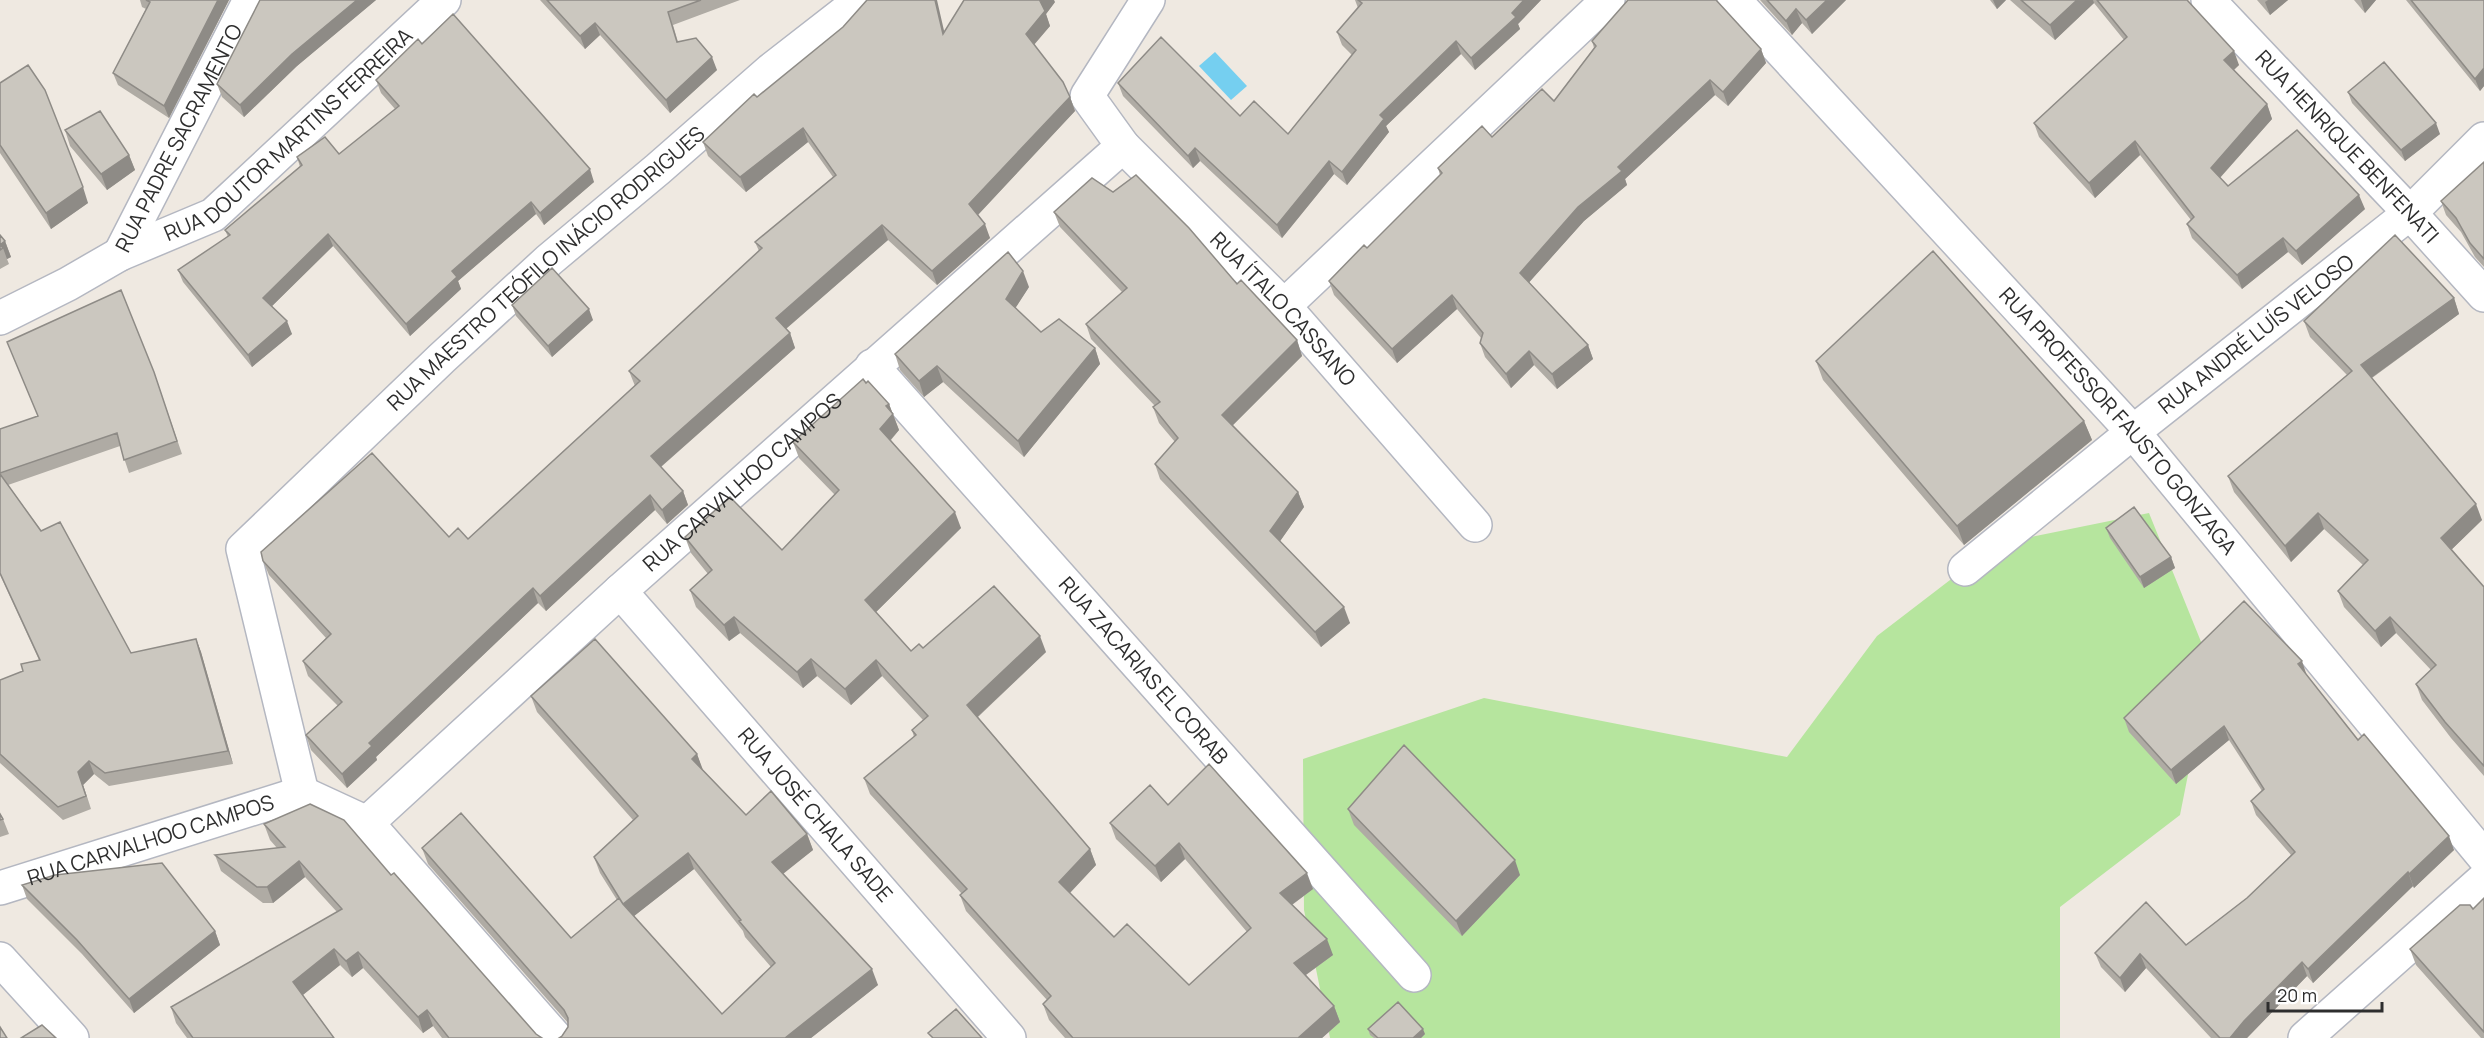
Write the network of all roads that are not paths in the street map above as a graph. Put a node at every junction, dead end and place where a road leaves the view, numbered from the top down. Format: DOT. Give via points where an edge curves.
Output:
graph roads {
  1 [pos="250,0"];
  2 [pos="444,0"];
  3 [pos="861,0"];
  4 [pos="1148,0"];
  5 [pos="1608,0"];
  6 [pos="1734,0"];
  7 [pos="2208,0"];
  8 [pos="2484,139"];
  9 [pos="1123,146"];
  10 [pos="2410,213"];
  11 [pos="120,254"];
  12 [pos="68,284"];
  13 [pos="2484,295"];
  14 [pos="1284,306"];
  15 [pos="0,318"];
  16 [pos="0,329"];
  17 [pos="872,366"];
  18 [pos="2133,432"];
  19 [pos="1475,525"];
  20 [pos="1965,569"];
  21 [pos="620,591"];
  22 [pos="302,793"];
  23 [pos="367,823"];
  24 [pos="2484,857"];
  25 [pos="2484,879"];
  26 [pos="0,888"];
  27 [pos="0,959"];
  28 [pos="1413,975"];
  29 [pos="72,1038"];
  30 [pos="556,1038"];
  31 [pos="1009,1038"];
  32 [pos="2305,1038"];
  1 -- 11 [label="street, RUA PADRE SACRAMENTO"];
  2 -- 11 [label="street, RUA DOUTOR MARTINS FERREIRA" via="213,215"];
  3 -- 22 [label="street, RUA MAESTRO TEÓFILO INÁCIO RODRIGUES" via="771,70 549,260 243,549"];
  4 -- 9 [label="street, RUA ÍTALO CASSANO" via="1087,96"];
  5 -- 14 [label="street"];
  6 -- 18 [label="street, RUA PROFESSOR FAUSTO GONZAGA"];
  7 -- 10 [label="street, RUA HENRIQUE BENFENATI"];
  8 -- 10 [label="street, RUA ANDRÉ LUÍS VELOSO"];
  9 -- 14 [label="street, RUA ÍTALO CASSANO"];
  9 -- 17 [label="street, RUA CARVALHOO CAMPOS"];
  10 -- 13 [label="street, RUA HENRIQUE BENFENATI"];
  10 -- 18 [label="street, RUA ANDRÉ LUÍS VELOSO"];
  11 -- 12 [label="street, RUA PADRE SACRAMENTO"];
  12 -- 15 [label="street, RUA PADRE SACRAMENTO"];
  12 -- 16 [label="street, RUA PADRE SACRAMENTO"];
  14 -- 19 [label="street, RUA ÍTALO CASSANO"];
  17 -- 21 [label="street, RUA CARVALHOO CAMPOS"];
  17 -- 28 [label="street, RUA ZACARIAS EL CORAB"];
  18 -- 20 [label="street, RUA ANDRÉ LUÍS VELOSO"];
  18 -- 24 [label="street, RUA PROFESSOR FAUSTO GONZAGA"];
  21 -- 23 [label="street, RUA CARVALHOO CAMPOS"];
  21 -- 31 [label="street, RUA JOSÉ CHALA SADE"];
  22 -- 23 [label="street"];
  22 -- 26 [label="street, RUA CARVALHOO CAMPOS"];
  23 -- 30 [label="street"];
  25 -- 32 [label="street"];
  27 -- 29 [label="street"];
}
